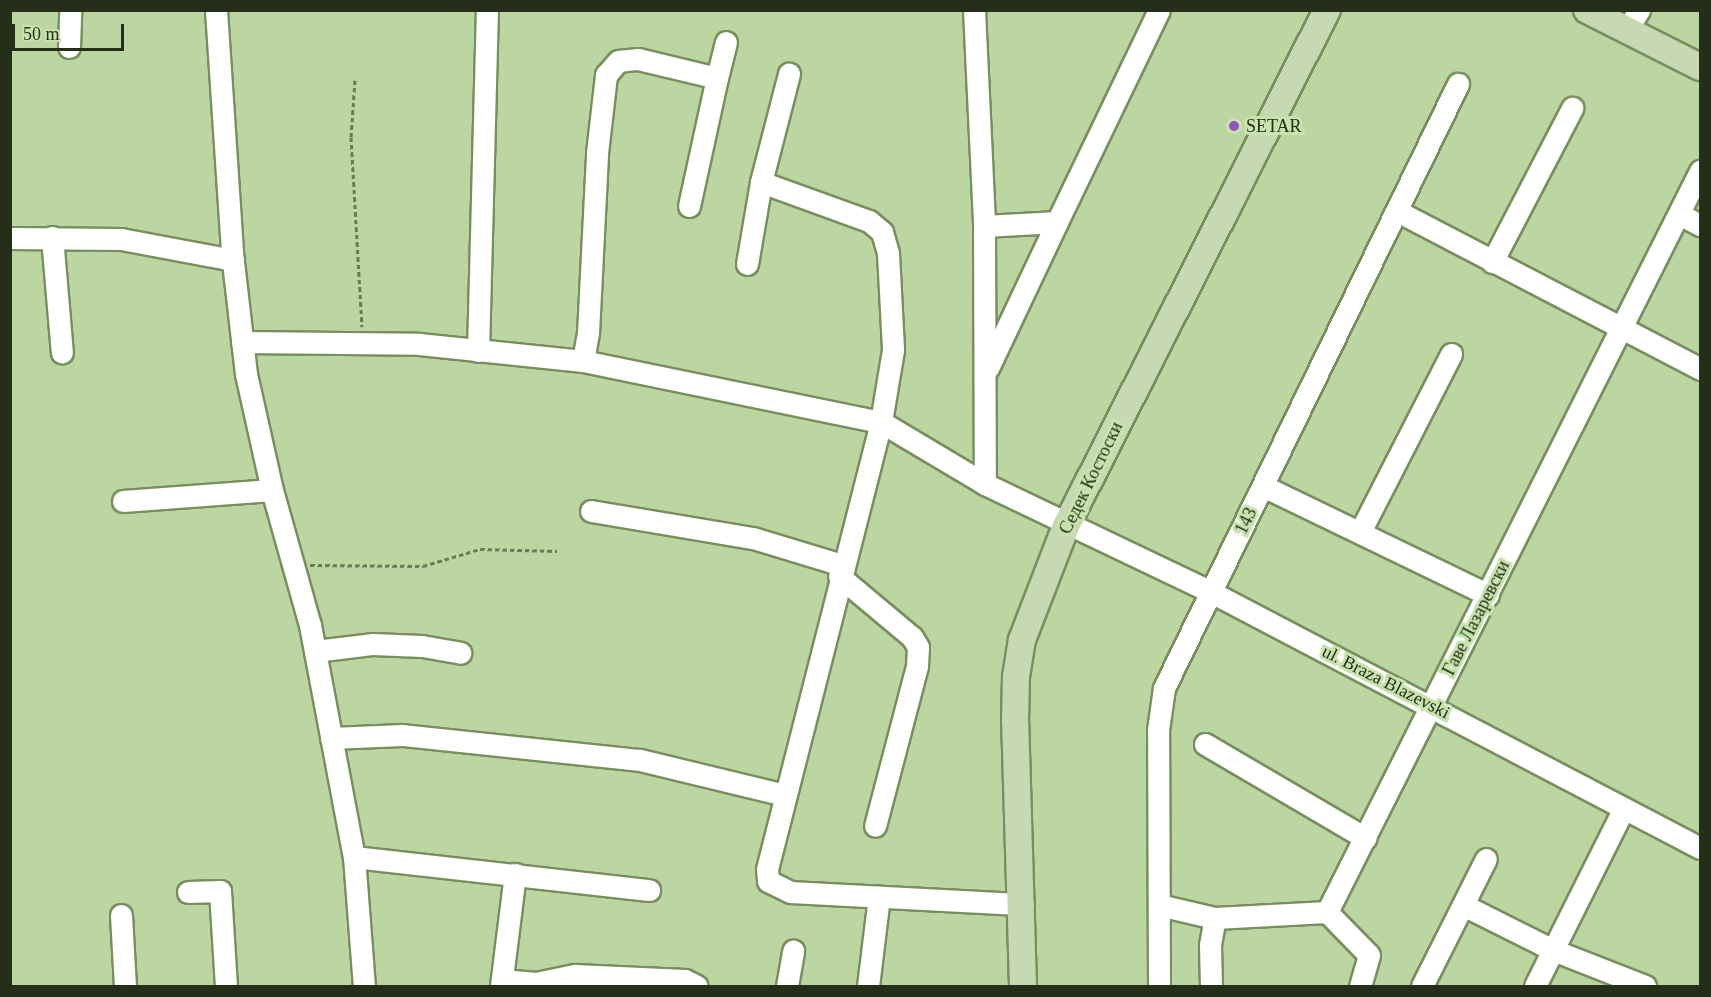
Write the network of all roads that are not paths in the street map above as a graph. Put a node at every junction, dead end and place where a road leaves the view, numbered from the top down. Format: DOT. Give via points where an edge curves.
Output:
graph roads {
  1 [pos="70,10"];
  2 [pos="216,10"];
  3 [pos="487,10"];
  4 [pos="974,10"];
  5 [pos="1159,10"];
  6 [pos="1327,10"];
  7 [pos="1587,10"];
  8 [pos="1632,21"];
  9 [pos="726,42"];
  10 [pos="69,48"];
  11 [pos="1701,67"];
  12 [pos="789,74"];
  13 [pos="717,78"];
  14 [pos="1458,84"];
  15 [pos="1572,108"];
  16 [pos="1701,171"];
  17 [pos="761,182"];
  18 [pos="689,206"];
  19 [pos="1397,211"];
  20 [pos="1679,214"];
  21 [pos="1057,222"];
  22 [pos="1701,225"];
  23 [pos="984,226"];
  24 [pos="52,237"];
  25 [pos="10,238"];
  26 [pos="233,260"];
  27 [pos="1492,262"];
  28 [pos="747,264"];
  29 [pos="984,319"];
  30 [pos="1006,328"];
  31 [pos="1621,330"];
  32 [pos="242,342"];
  33 [pos="478,351"];
  34 [pos="62,353"];
  35 [pos="1451,354"];
  36 [pos="583,361"];
  37 [pos="1701,369"];
  38 [pos="985,375"];
  39 [pos="881,422"];
  40 [pos="985,484"];
  41 [pos="1263,486"];
  42 [pos="272,490"];
  43 [pos="123,501"];
  44 [pos="591,511"];
  45 [pos="1066,526"];
  46 [pos="1360,532"];
  47 [pos="841,571"];
  48 [pos="1211,592"];
  49 [pos="1488,595"];
  50 [pos="315,651"];
  51 [pos="460,652"];
  52 [pos="1432,705"];
  53 [pos="331,738"];
  54 [pos="1205,744"];
  55 [pos="785,795"];
  56 [pos="1623,810"];
  57 [pos="875,826"];
  58 [pos="1365,838"];
  59 [pos="1701,848"];
  60 [pos="354,857"];
  61 [pos="1486,859"];
  62 [pos="515,874"];
  63 [pos="649,890"];
  64 [pos="188,892"];
  65 [pos="879,897"];
  66 [pos="1023,904"];
  67 [pos="1159,905"];
  68 [pos="1463,905"];
  69 [pos="1328,912"];
  70 [pos="122,915"];
  71 [pos="1215,918"];
  72 [pos="793,951"];
  73 [pos="1553,951"];
  74 [pos="501,983"];
  75 [pos="125,987"];
  76 [pos="226,987"];
  77 [pos="364,987"];
  78 [pos="697,987"];
  79 [pos="787,987"];
  80 [pos="868,987"];
  81 [pos="1023,987"];
  82 [pos="1159,987"];
  83 [pos="1211,987"];
  84 [pos="1360,987"];
  85 [pos="1422,987"];
  86 [pos="1535,987"];
  87 [pos="1645,987"];
  1 -- 10 [label="street"];
  2 -- 26 [label="street"];
  3 -- 33 [label="street"];
  4 -- 23 [label="street"];
  5 -- 21 [label="street"];
  6 -- 45 [label="main road, Седек Костоски"];
  7 -- 8 [label="main road"];
  8 -- 11 [label="main road"];
  9 -- 13 [label="street"];
  12 -- 17 [label="street"];
  13 -- 18 [label="street"];
  13 -- 36 [label="street" via="638,59 618,62 606,75"];
  14 -- 19 [label="street, 143"];
  15 -- 27 [label="street"];
  16 -- 20 [label="street, Гаве Лазаревски"];
  17 -- 28 [label="street"];
  17 -- 39 [label="street" via="829,204 869,221 882,232 888,253 893,350"];
  19 -- 27 [label="street"];
  19 -- 41 [label="street, 143"];
  20 -- 22 [label="street"];
  20 -- 31 [label="street, Гаве Лазаревски"];
  21 -- 23 [label="street"];
  21 -- 30 [label="street"];
  23 -- 29 [label="street"];
  24 -- 25 [label="street"];
  24 -- 26 [label="street" via="121,239"];
  24 -- 34 [label="street"];
  26 -- 32 [label="street"];
  27 -- 31 [label="street"];
  29 -- 30 [label="street"];
  29 -- 38 [label="street"];
  30 -- 38 [label="street"];
  31 -- 37 [label="street"];
  31 -- 49 [label="street, Гаве Лазаревски"];
  32 -- 33 [label="street, ul. Braza Blazevski" via="363,343"];
  32 -- 42 [label="street"];
  33 -- 36 [label="street, ul. Braza Blazevski"];
  35 -- 46 [label="street"];
  36 -- 39 [label="street, ul. Braza Blazevski"];
  38 -- 40 [label="street"];
  39 -- 40 [label="street, ul. Braza Blazevski"];
  39 -- 47 [label="street"];
  40 -- 45 [label="street, ul. Braza Blazevski"];
  41 -- 46 [label="street"];
  41 -- 48 [label="street, 143"];
  42 -- 43 [label="street"];
  42 -- 50 [label="street"];
  44 -- 47 [label="street" via="753,538"];
  45 -- 48 [label="street, ul. Braza Blazevski"];
  45 -- 66 [label="main road, Седек Костоски" via="1032,609 1016,677"];
  46 -- 49 [label="street"];
  47 -- 55 [label="street"];
  47 -- 57 [label="street" via="918,647 917,666"];
  48 -- 52 [label="street, ul. Braza Blazevski"];
  48 -- 67 [label="street, 143" via="1164,688 1158,730"];
  49 -- 52 [label="street, Гаве Лазаревски"];
  50 -- 51 [label="street" via="372,644"];
  50 -- 53 [label="street"];
  52 -- 56 [label="street, ul. Braza Blazevski"];
  52 -- 58 [label="street, Гаве Лазаревски"];
  53 -- 55 [label="street" via="402,735 640,760"];
  53 -- 60 [label="street"];
  54 -- 58 [label="street"];
  55 -- 65 [label="street" via="766,870 768,881 791,892"];
  56 -- 59 [label="street, ul. Braza Blazevski"];
  56 -- 73 [label="street"];
  58 -- 69 [label="street, Гаве Лазаревски"];
  60 -- 62 [label="street"];
  60 -- 77 [label="street"];
  61 -- 68 [label="street"];
  62 -- 63 [label="street"];
  62 -- 74 [label="street"];
  64 -- 76 [label="street" via="220,891"];
  65 -- 66 [label="street"];
  65 -- 80 [label="street"];
  66 -- 81 [label="main road, Седек Костоски"];
  67 -- 71 [label="street"];
  67 -- 82 [label="street, 143"];
  68 -- 73 [label="street"];
  68 -- 85 [label="street"];
  69 -- 71 [label="street"];
  69 -- 84 [label="street" via="1369,955"];
  70 -- 75 [label="street"];
  71 -- 83 [label="street" via="1210,945"];
  72 -- 79 [label="street"];
  73 -- 86 [label="street"];
  73 -- 87 [label="street"];
  74 -- 78 [label="street" via="575,975 685,980"];
}
